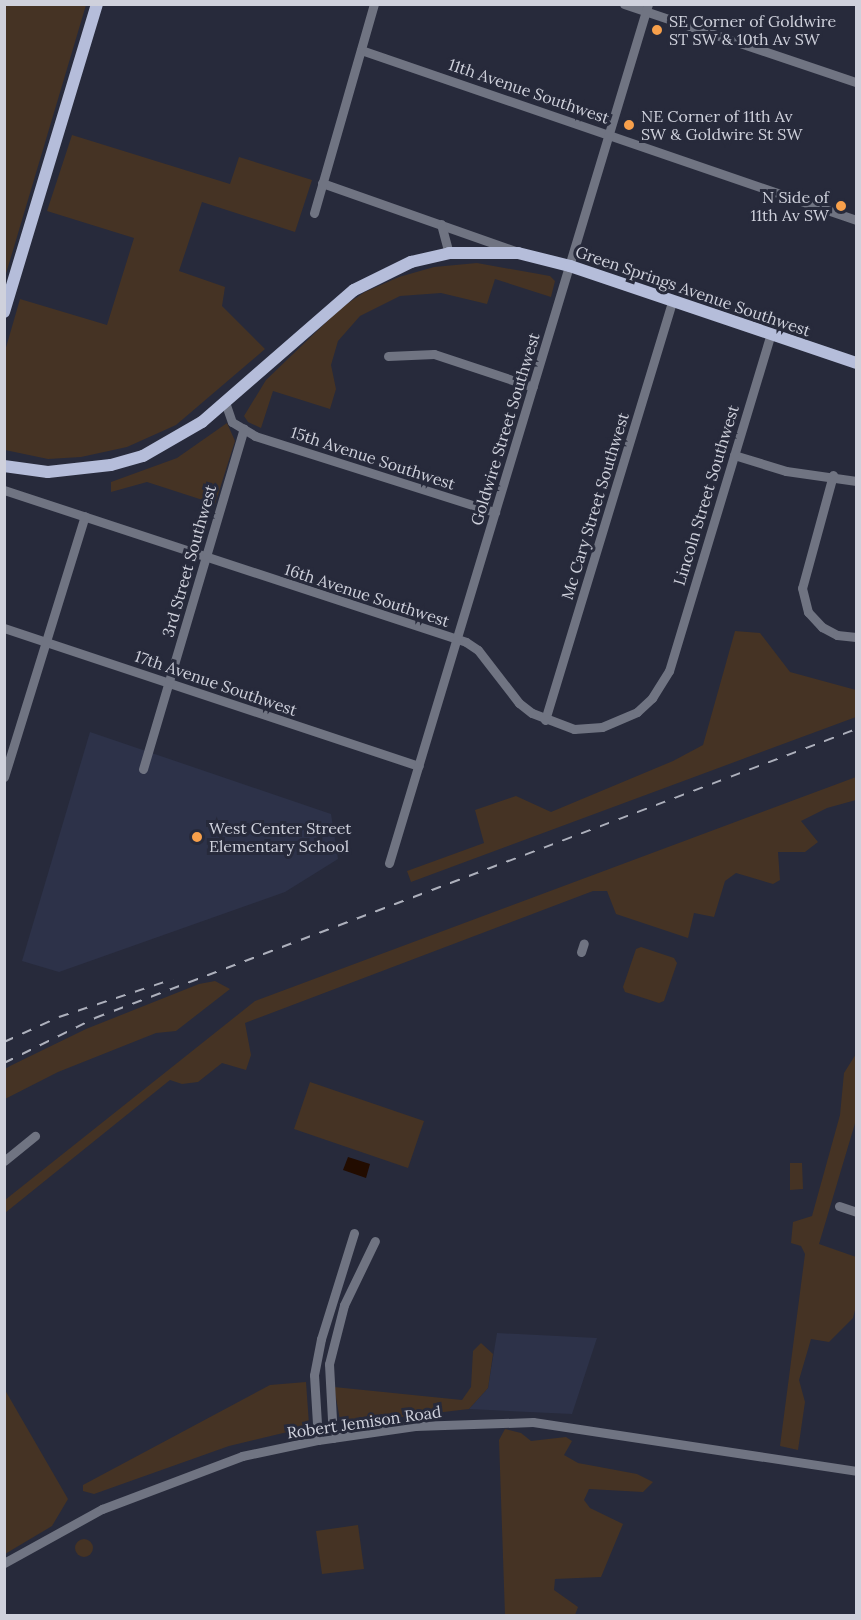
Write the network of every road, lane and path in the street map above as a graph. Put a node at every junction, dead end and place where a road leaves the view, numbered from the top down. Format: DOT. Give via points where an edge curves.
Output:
graph roads {
  1 [pos="97,4"];
  2 [pos="374,4"];
  3 [pos="624,4"];
  4 [pos="647,8"];
  5 [pos="361,50"];
  6 [pos="856,82"];
  7 [pos="609,135"];
  8 [pos="322,183"];
  9 [pos="314,213"];
  10 [pos="856,220"];
  11 [pos="441,224"];
  12 [pos="449,253"];
  13 [pos="518,253"];
  14 [pos="570,266"];
  15 [pos="673,300"];
  16 [pos="4,312"];
  17 [pos="771,334"];
  18 [pos="388,356"];
  19 [pos="856,363"];
  20 [pos="533,387"];
  21 [pos="225,402"];
  22 [pos="244,429"];
  23 [pos="734,455"];
  24 [pos="7,465"];
  25 [pos="833,476"];
  26 [pos="856,481"];
  27 [pos="4,490"];
  28 [pos="495,512"];
  29 [pos="85,516"];
  30 [pos="206,557"];
  31 [pos="4,628"];
  32 [pos="856,637"];
  33 [pos="457,640"];
  34 [pos="45,642"];
  35 [pos="671,665"];
  36 [pos="168,682"];
  37 [pos="545,720"];
  38 [pos="419,765"];
  39 [pos="143,769"];
  40 [pos="4,777"];
  41 [pos="389,863"];
  42 [pos="35,1136"];
  43 [pos="4,1161"];
  44 [pos="839,1206"];
  45 [pos="856,1212"];
  46 [pos="354,1233"];
  47 [pos="375,1241"];
  48 [pos="333,1437"];
  49 [pos="318,1440"];
  50 [pos="856,1471"];
  51 [pos="4,1563"];
  1 -- 16 [label="main road"];
  2 -- 5 [label="street"];
  3 -- 4 [label="street"];
  4 -- 6 [label="street"];
  4 -- 7 [label="street, Goldwire Street Southwest"];
  5 -- 7 [label="street, 11th Avenue Southwest"];
  5 -- 8 [label="street"];
  7 -- 10 [label="street, 11th Avenue Southwest"];
  7 -- 14 [label="street, Goldwire Street Southwest"];
  8 -- 9 [label="street"];
  8 -- 11 [label="street, Green Springs Avenue Southwest"];
  11 -- 12 [label="street"];
  11 -- 13 [label="street, Green Springs Avenue Southwest"];
  12 -- 13 [label="main road, Green Springs Avenue Southwest"];
  12 -- 21 [label="main road, Green Springs Avenue Southwest" via="411,262 354,290"];
  13 -- 14 [label="main road, Green Springs Avenue Southwest"];
  14 -- 15 [label="main road, Green Springs Avenue Southwest"];
  14 -- 20 [label="street, Goldwire Street Southwest"];
  15 -- 17 [label="main road, Green Springs Avenue Southwest"];
  15 -- 37 [label="street, Mc Cary Street Southwest"];
  17 -- 19 [label="main road, Green Springs Avenue Southwest"];
  17 -- 23 [label="street, Lincoln Street Southwest"];
  18 -- 20 [label="street" via="434,354"];
  20 -- 28 [label="street, Goldwire Street Southwest"];
  21 -- 22 [label="street" via="232,422"];
  21 -- 24 [label="main road, Green Springs Avenue Southwest" via="202,422 143,456 111,465 48,472"];
  22 -- 28 [label="street, 15th Avenue Southwest"];
  22 -- 30 [label="street, 3rd Street Southwest"];
  23 -- 25 [label="street" via="793,473"];
  23 -- 35 [label="street, Lincoln Street Southwest"];
  25 -- 26 [label="street"];
  25 -- 32 [label="street" via="802,588 808,612 822,627 837,635"];
  27 -- 29 [label="street, 16th Avenue Southwest"];
  28 -- 33 [label="street, Goldwire Street Southwest"];
  29 -- 30 [label="street, 16th Avenue Southwest"];
  29 -- 34 [label="street"];
  30 -- 33 [label="street, 16th Avenue Southwest"];
  30 -- 36 [label="street, 3rd Street Southwest"];
  31 -- 34 [label="street, 17th Avenue Southwest"];
  33 -- 37 [label="street, 16th Avenue Southwest" via="478,650 519,703"];
  33 -- 38 [label="street, Goldwire Street Southwest"];
  34 -- 36 [label="street, 17th Avenue Southwest"];
  34 -- 40 [label="street"];
  35 -- 37 [label="street, 16th Avenue Southwest" via="652,698 616,723 574,729"];
  36 -- 38 [label="street, 17th Avenue Southwest"];
  36 -- 39 [label="street, 3rd Street Southwest"];
  38 -- 41 [label="street, Goldwire Street Southwest"];
  42 -- 43 [label="street"];
  44 -- 45 [label="street"];
  46 -- 49 [label="street" via="316,1366"];
  47 -- 48 [label="street" via="344,1305 329,1364"];
  48 -- 49 [label="street, Robert Jemison Road"];
  48 -- 50 [label="street, Robert Jemison Road" via="415,1426 533,1422"];
  49 -- 51 [label="street, Robert Jemison Road" via="242,1456 102,1509"];
}
